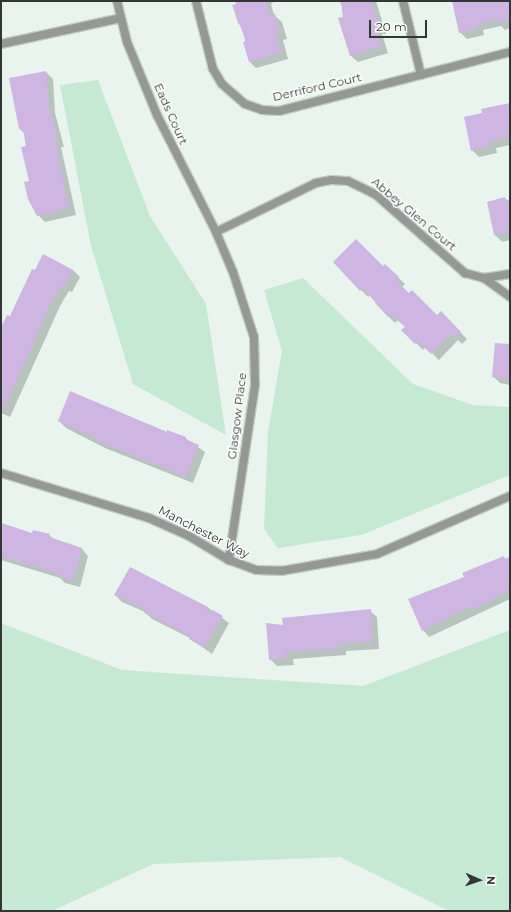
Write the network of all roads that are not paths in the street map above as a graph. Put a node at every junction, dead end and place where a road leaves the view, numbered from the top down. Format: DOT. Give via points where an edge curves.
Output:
graph roads {
  1 [pos="117,1"];
  2 [pos="196,1"];
  3 [pos="403,1"];
  4 [pos="121,18"];
  5 [pos="1,44"];
  6 [pos="510,52"];
  7 [pos="421,75"];
  8 [pos="216,232"];
  9 [pos="510,274"];
  10 [pos="484,278"];
  11 [pos="510,296"];
  12 [pos="1,473"];
  13 [pos="510,496"];
  14 [pos="229,560"];
  1 -- 4 [label="street, Eads Court"];
  2 -- 7 [label="street, Derriford Court" via="213,69 222,84 231,95 245,104 262,110 279,111"];
  3 -- 7 [label="street"];
  4 -- 5 [label="street"];
  4 -- 8 [label="street, Eads Court" via="127,42 157,115"];
  6 -- 7 [label="street, Derriford Court"];
  8 -- 10 [label="street, Abbey Glen Court" via="316,183 348,181 375,194 466,274"];
  8 -- 14 [label="street, Glasgow Place" via="233,272 255,344 255,385"];
  9 -- 10 [label="street, Abbey Glen Court"];
  10 -- 11 [label="street, Abbey Glen Court"];
  12 -- 14 [label="street, Manchester Way" via="149,518 189,536"];
  13 -- 14 [label="street, Manchester Way" via="377,554 281,571 256,570"];
}
